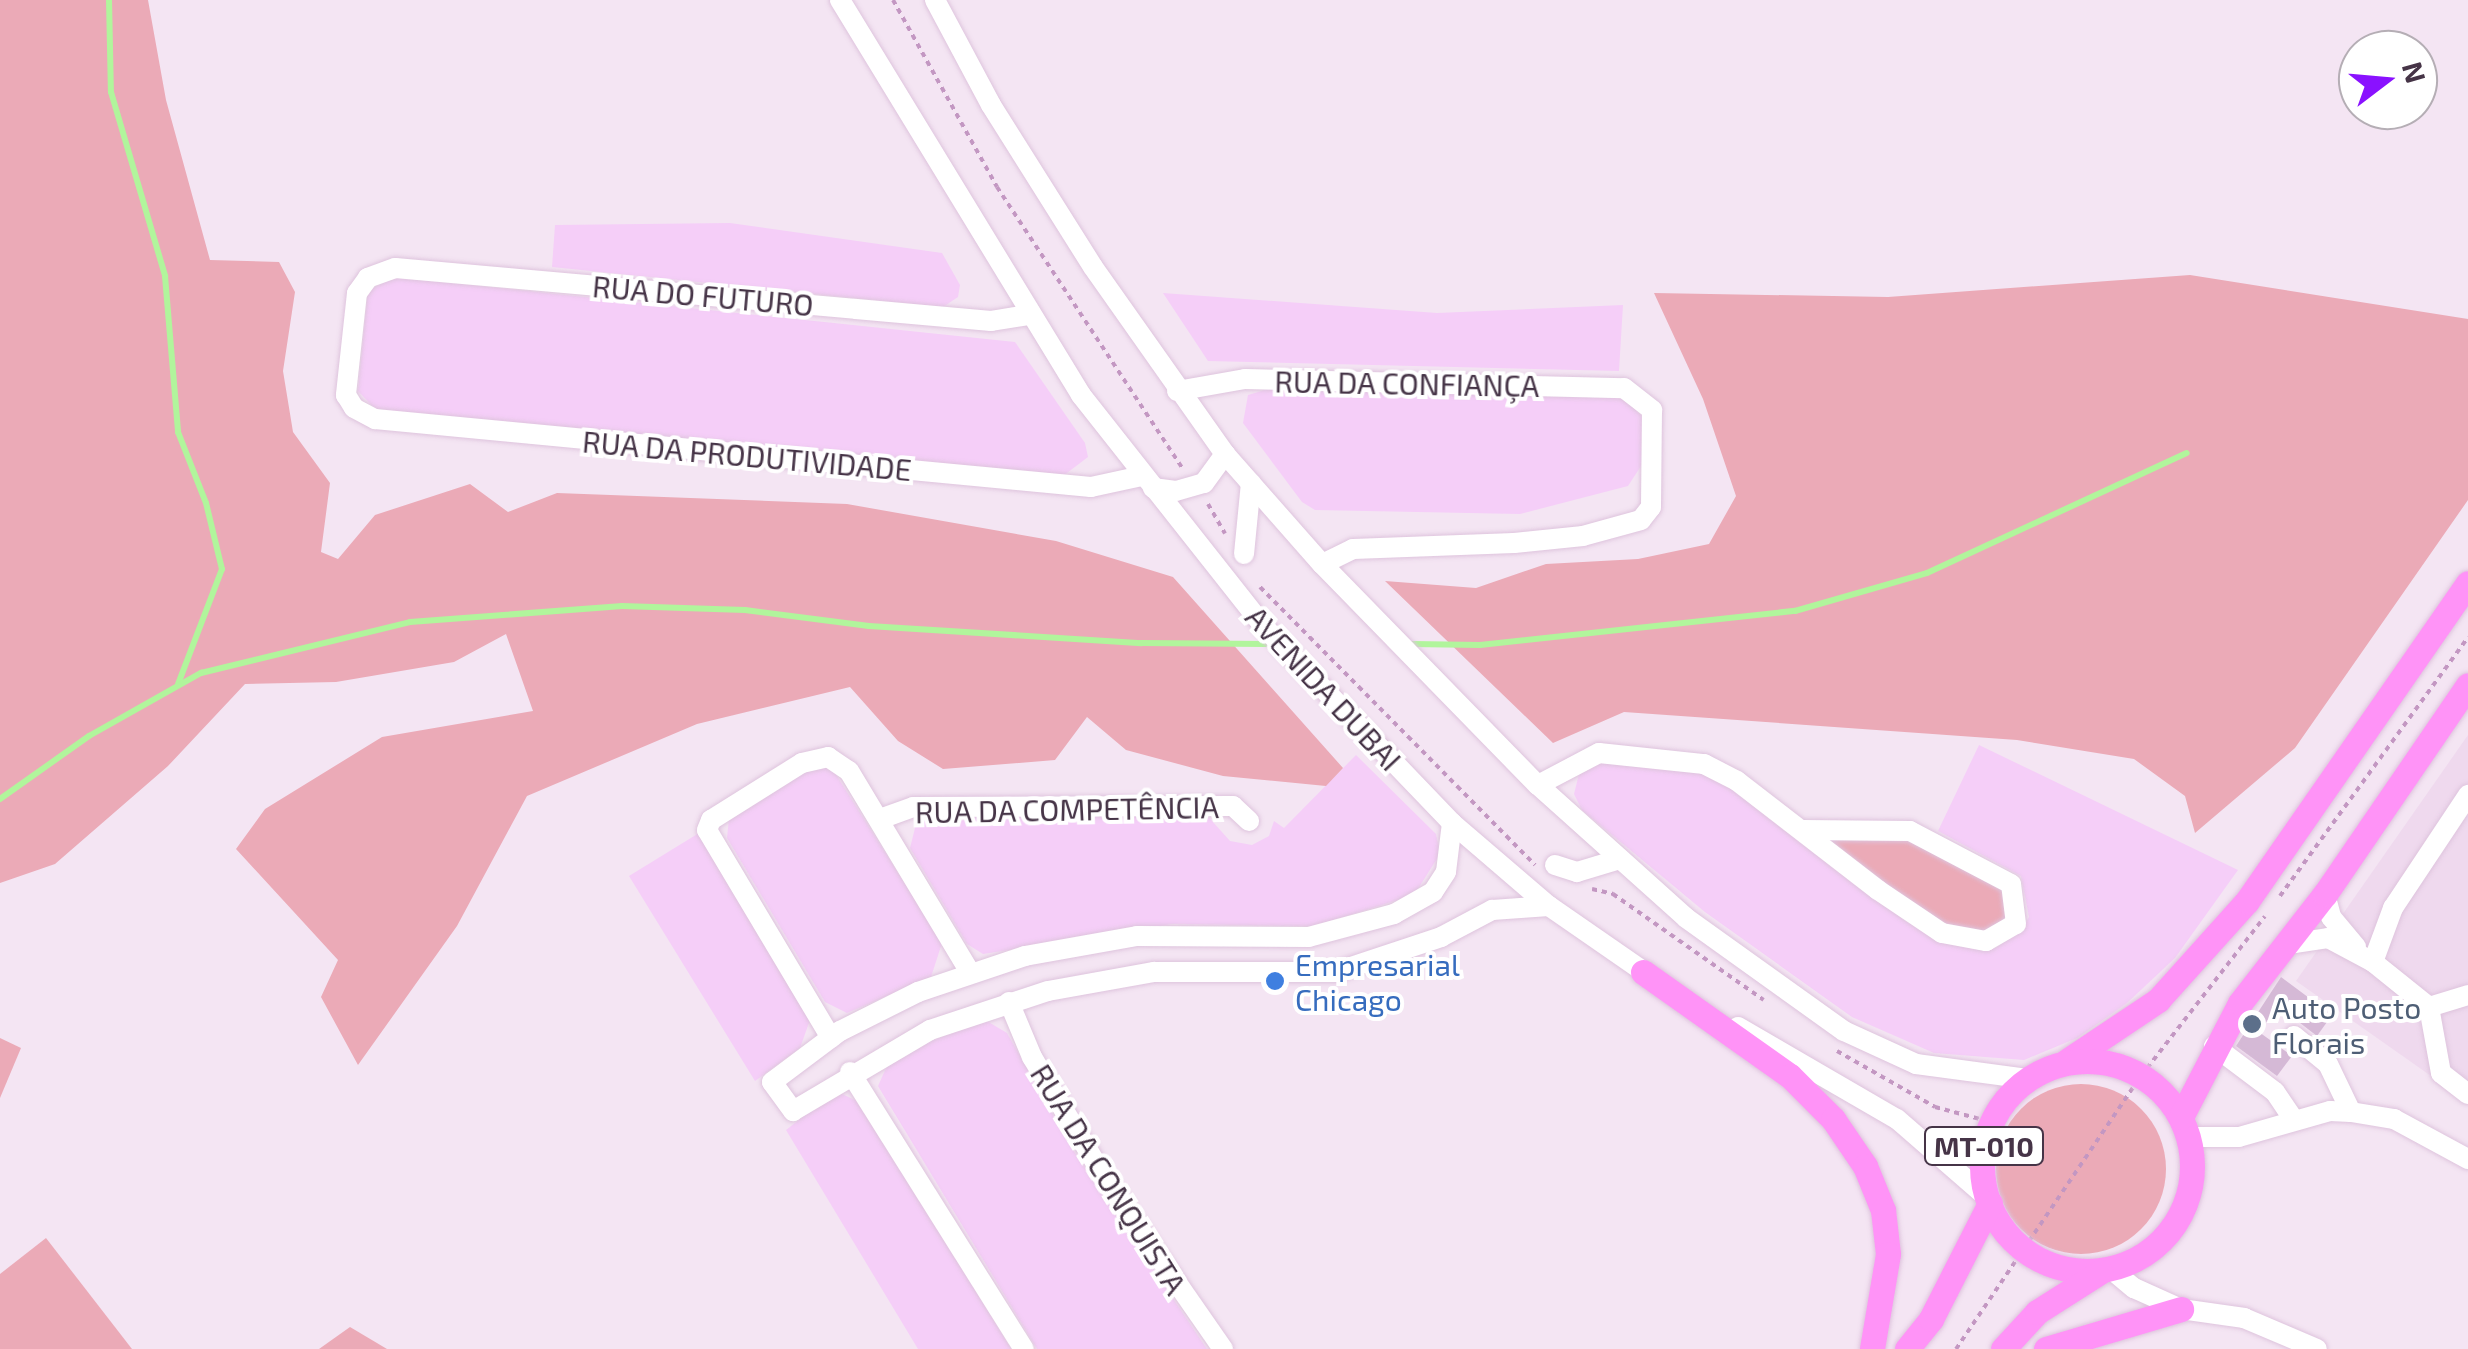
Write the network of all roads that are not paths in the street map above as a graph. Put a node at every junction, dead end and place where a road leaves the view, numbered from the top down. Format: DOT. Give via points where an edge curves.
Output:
graph roads {
  1 [pos="840,0"];
  2 [pos="936,0"];
  3 [pos="1028,315"];
  4 [pos="1177,391"];
  5 [pos="354,408"];
  6 [pos="1225,454"];
  7 [pos="1147,482"];
  8 [pos="1250,484"];
  9 [pos="1244,554"];
  10 [pos="1322,564"];
  11 [pos="2468,583"];
  12 [pos="2468,685"];
  13 [pos="1538,785"];
  14 [pos="2468,795"];
  15 [pos="880,819"];
  16 [pos="1249,822"];
  17 [pos="1452,823"];
  18 [pos="1802,830"];
  19 [pos="1620,859"];
  20 [pos="1554,865"];
  21 [pos="2326,894"];
  22 [pos="1549,906"];
  23 [pos="2288,944"];
  24 [pos="2369,959"];
  25 [pos="970,972"];
  26 [pos="1643,972"];
  27 [pos="2468,996"];
  28 [pos="1009,1002"];
  29 [pos="2429,1007"];
  30 [pos="2294,1036"];
  31 [pos="831,1038"];
  32 [pos="2214,1046"];
  33 [pos="2064,1062"];
  34 [pos="850,1072"];
  35 [pos="2030,1079"];
  36 [pos="2468,1094"];
  37 [pos="2351,1112"];
  38 [pos="2294,1120"];
  39 [pos="2185,1127"];
  40 [pos="2468,1159"];
  41 [pos="1989,1201"];
  42 [pos="2106,1270"];
  43 [pos="2181,1310"];
  44 [pos="1024,1349"];
  45 [pos="1222,1349"];
  46 [pos="1872,1349"];
  47 [pos="1907,1349"];
  48 [pos="2003,1349"];
  49 [pos="2046,1349"];
  50 [pos="2316,1349"];
  1 -- 3 [label="street, AVENIDA DUBAI"];
  2 -- 4 [label="street" via="991,105"];
  3 -- 5 [label="street, RUA DO FUTURO" via="1004,322 395,268 378,272 357,293 346,395"];
  3 -- 7 [label="street, AVENIDA DUBAI"];
  4 -- 6 [label="street"];
  4 -- 10 [label="street, RUA DA CONFIANÇA" via="1245,378 1636,392 1652,410 1651,506 1641,520 1584,536 1352,549"];
  5 -- 7 [label="street, RUA DA PRODUTIVIDADE" via="375,419 1092,488"];
  6 -- 7 [label="street, RUA DA PRODUTIVIDADE" via="1204,483 1176,491"];
  6 -- 8 [label="street"];
  7 -- 17 [label="street, AVENIDA DUBAI" via="1266,629"];
  8 -- 9 [label="street"];
  8 -- 10 [label="street"];
  10 -- 13 [label="street"];
  11 -- 33 [label="main road, MT-010" via="2247,901 2158,1000"];
  12 -- 21 [label="main road"];
  13 -- 18 [label="street" via="1598,752 1668,755 1720,770"];
  13 -- 19 [label="street"];
  14 -- 24 [label="street" via="2403,891"];
  15 -- 16 [label="street, RUA DA COMPETÊNCIA" via="913,807 1233,806"];
  15 -- 25 [label="street"];
  15 -- 31 [label="street" via="849,771 828,757 802,763 711,820 707,830"];
  17 -- 22 [label="street, AVENIDA DUBAI"];
  17 -- 25 [label="street" via="1446,872 1433,892 1377,920 1309,937 1138,936"];
  18 -- 18 [label="street" via="1942,934 1986,941 2016,924 2011,884 1910,831"];
  19 -- 20 [label="street" via="1577,872"];
  19 -- 35 [label="street" via="1686,918 1844,1031 1916,1064"];
  21 -- 23 [label="main road"];
  21 -- 24 [label="street" via="2336,925"];
  22 -- 26 [label="street, AVENIDA DUBAI"];
  22 -- 28 [label="street" via="1492,910 1441,937 1336,972 1154,972"];
  23 -- 24 [label="street" via="2328,938"];
  23 -- 32 [label="main road"];
  24 -- 29 [label="street"];
  25 -- 31 [label="street"];
  26 -- 41 [label="street, AVENIDA DUBAI" via="1897,1118"];
  26 -- 46 [label="main road" via="1790,1076 1833,1119 1865,1166 1883,1210 1888,1254"];
  27 -- 29 [label="street"];
  28 -- 34 [label="street" via="930,1030"];
  28 -- 45 [label="street, RUA DA CONQUISTA" via="1032,1057 1109,1185"];
  29 -- 36 [label="street" via="2441,1073"];
  30 -- 37 [label="street" via="2328,1064"];
  31 -- 34 [label="street" via="772,1082 793,1111"];
  32 -- 38 [label="street" via="2276,1092"];
  32 -- 39 [label="main road"];
  33 -- 35 [label="main road, MT-010"];
  33 -- 39 [label="main road, MT-010" via="2104,1061 2141,1076"];
  34 -- 44 [label="street"];
  35 -- 41 [label="main road, MT-010" via="1991,1122 1982,1152"];
  37 -- 38 [label="street"];
  37 -- 40 [label="street" via="2394,1119"];
  38 -- 39 [label="street" via="2238,1137"];
  39 -- 42 [label="main road" via="2191,1187 2179,1220 2156,1247"];
  41 -- 42 [label="main road, MT-010" via="2021,1248 2070,1271"];
  41 -- 47 [label="main road, MT-010" via="1931,1319"];
  42 -- 43 [label="street"];
  42 -- 48 [label="main road" via="2038,1312"];
  43 -- 49 [label="main road"];
  43 -- 50 [label="street" via="2244,1318"];
}
